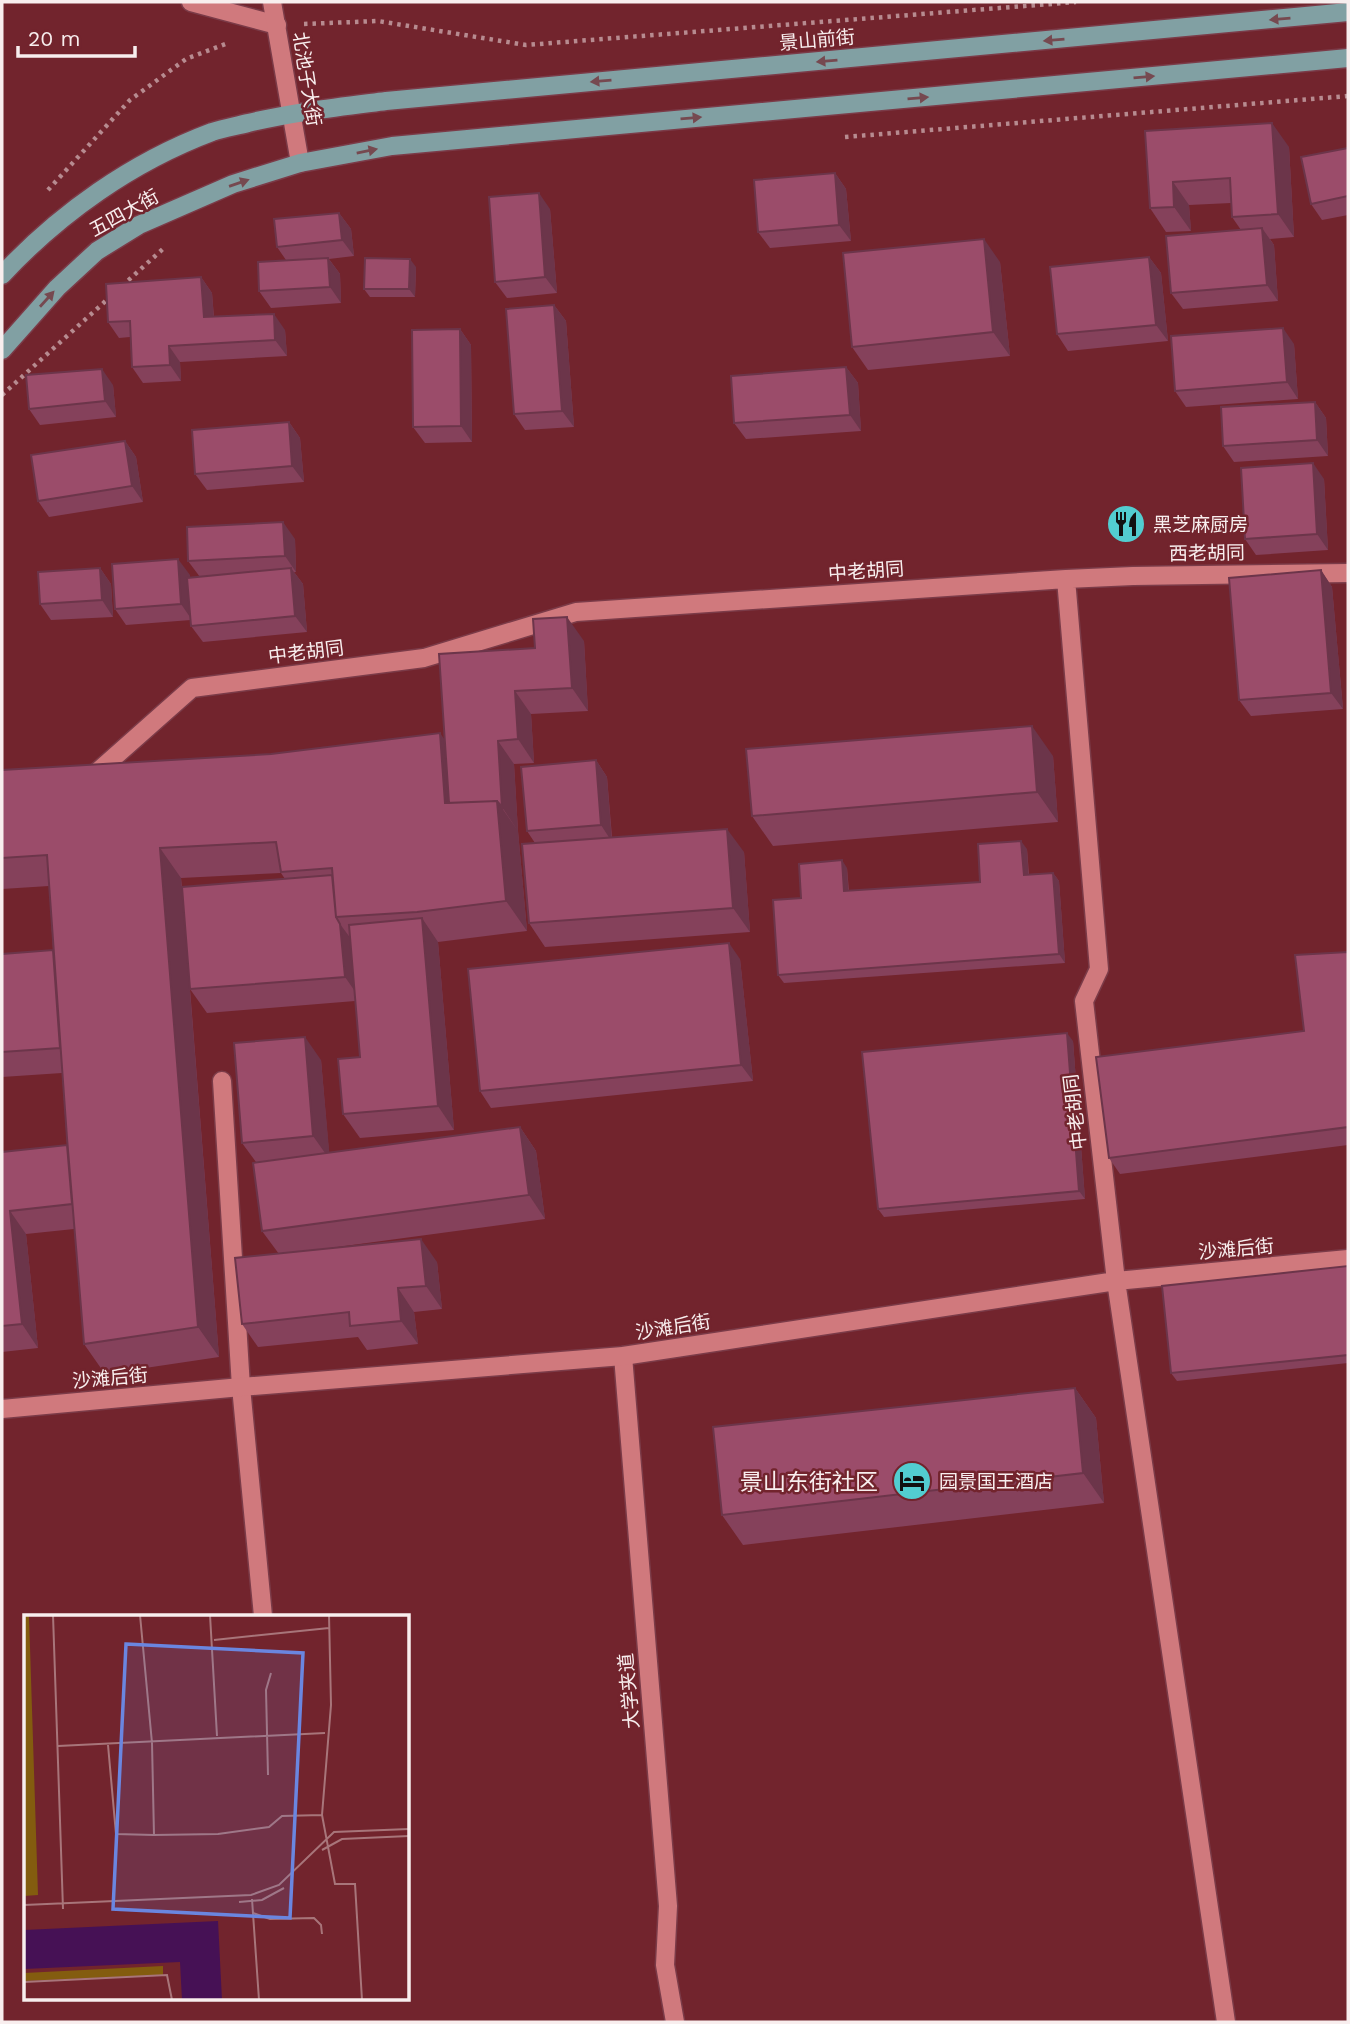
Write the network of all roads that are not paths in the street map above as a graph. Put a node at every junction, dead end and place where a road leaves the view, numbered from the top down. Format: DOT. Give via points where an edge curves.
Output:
graph roads {
  1 [pos="191,2"];
  2 [pos="272,2"];
  3 [pos="1348,12"];
  4 [pos="277,25"];
  5 [pos="1348,58"];
  6 [pos="290,113"];
  7 [pos="300,163"];
  8 [pos="2,275"];
  9 [pos="2,350"];
  10 [pos="1348,573"];
  11 [pos="1066,579"];
  12 [pos="68,776"];
  13 [pos="222,1080"];
  14 [pos="1348,1259"];
  15 [pos="1116,1281"];
  16 [pos="623,1356"];
  17 [pos="241,1387"];
  18 [pos="2,1409"];
  19 [pos="263,1615"];
  20 [pos="675,2022"];
  21 [pos="1226,2022"];
  1 -- 4 [label="street"];
  2 -- 4 [label="street, 北池子大街"];
  3 -- 6 [label="main road, 景山前街, one-way"];
  4 -- 6 [label="street, 北池子大街"];
  7 -- 5 [label="main road, one-way" via="392,146"];
  6 -- 7 [label="street, 北池子大街"];
  6 -- 8 [label="main road, 五四大街" via="214,131 116,180 71,211"];
  9 -- 7 [label="main road, 五四大街, one-way" via="97,251 139,225 233,184"];
  10 -- 11 [label="street, 西老胡同"];
  11 -- 12 [label="street, 中老胡同" via="576,612 425,658 192,688 94,774"];
  11 -- 15 [label="street, 中老胡同" via="1099,969 1084,1002"];
  13 -- 17 [label="street"];
  14 -- 15 [label="street, 沙滩后街"];
  15 -- 16 [label="street, 沙滩后街"];
  15 -- 21 [label="street, 中老胡同"];
  16 -- 17 [label="street, 沙滩后街"];
  16 -- 20 [label="street, 大学夹道" via="668,1906 665,1965"];
  17 -- 18 [label="street, 沙滩后街"];
  17 -- 19 [label="street"];
}
